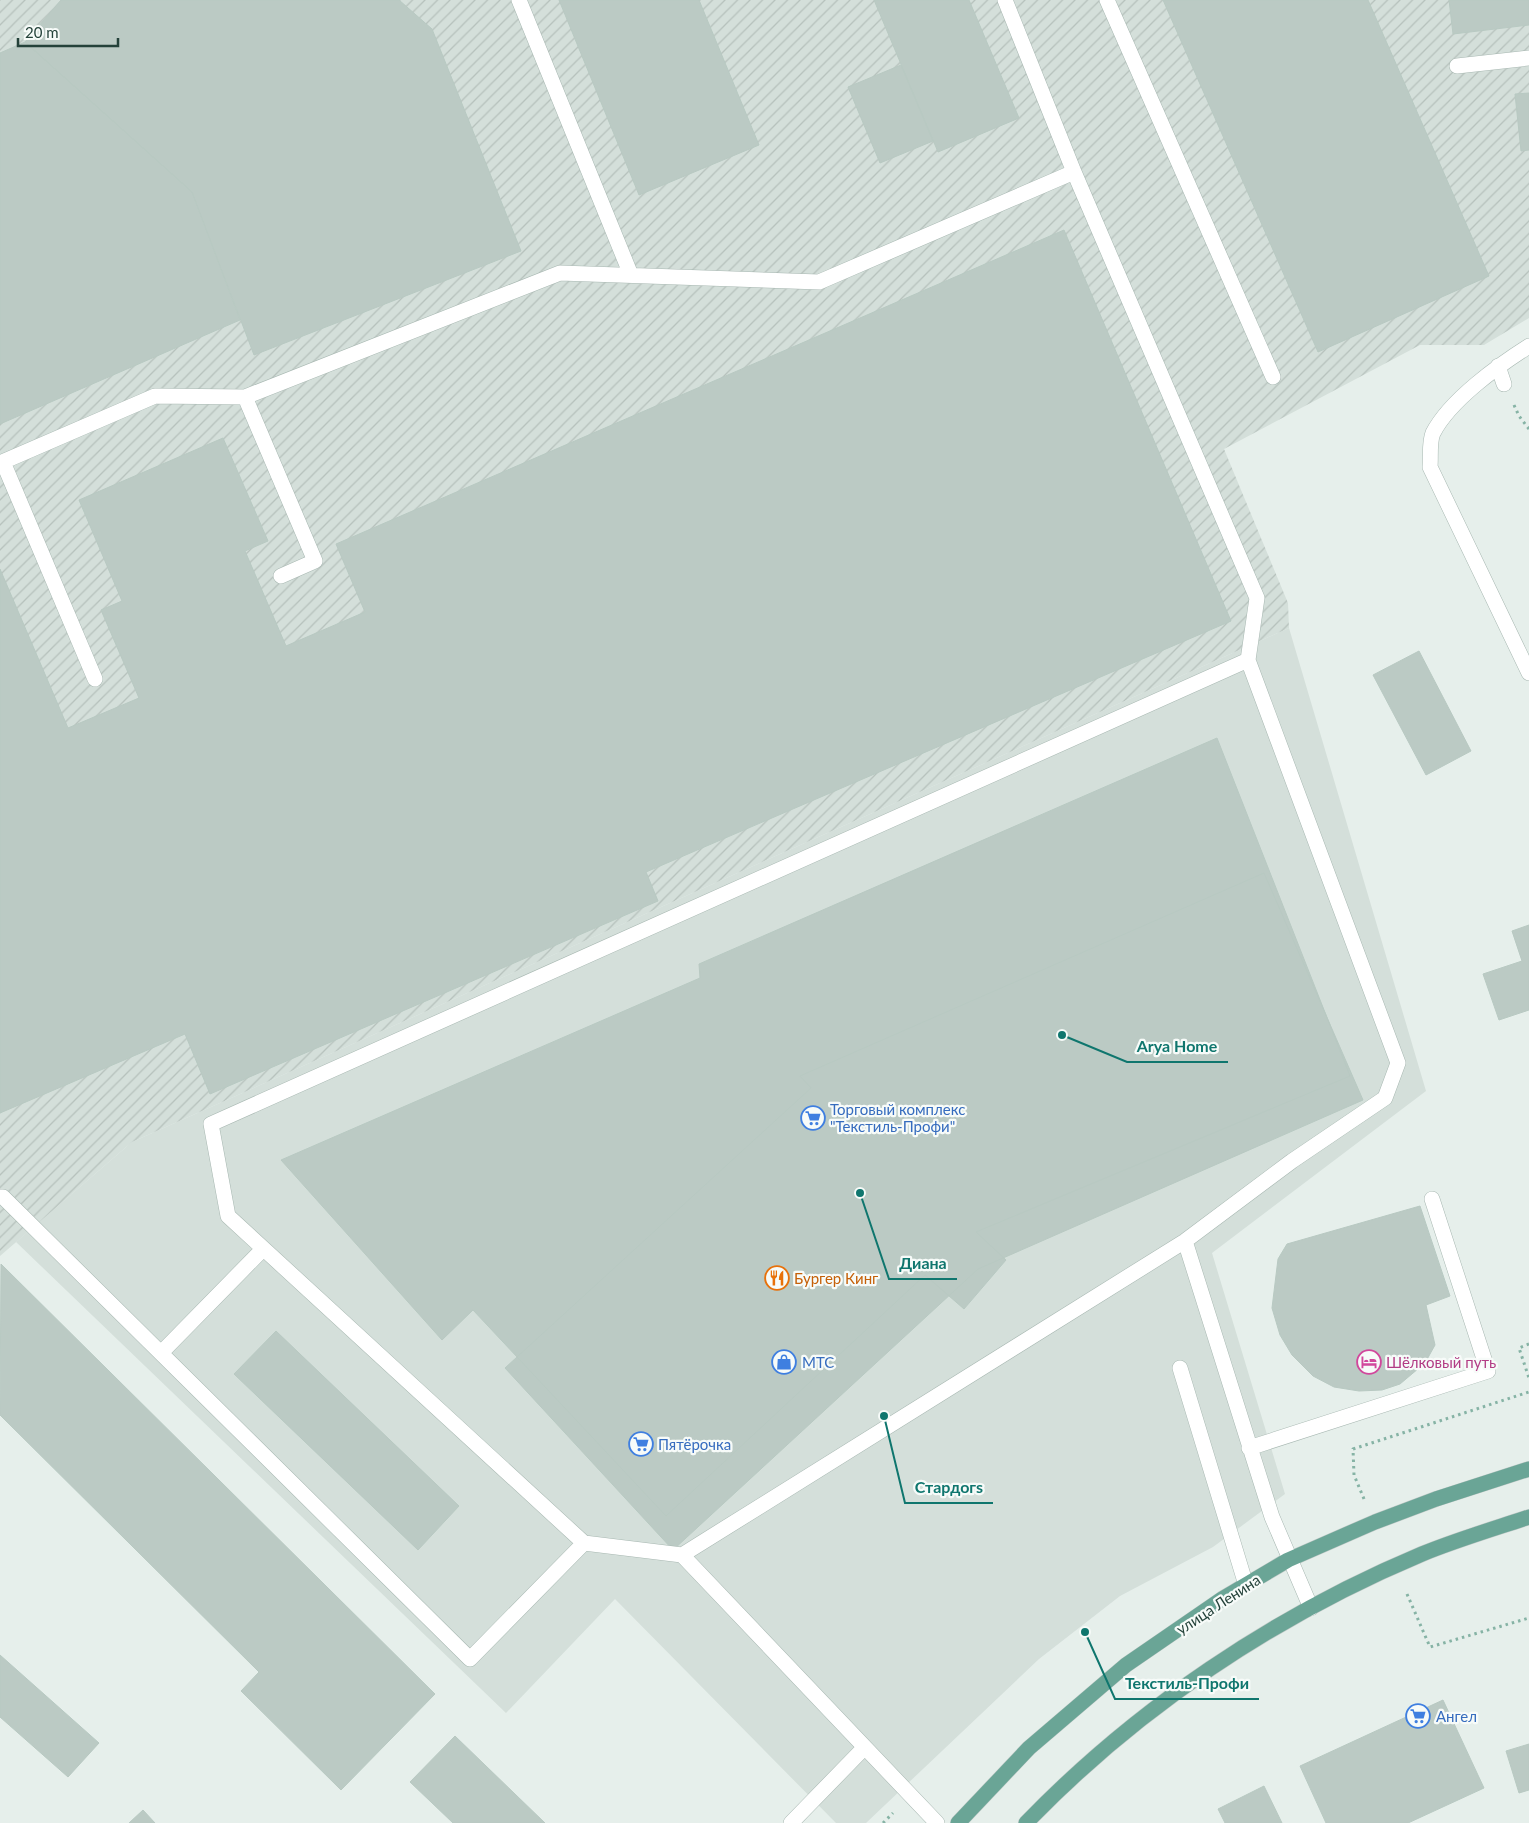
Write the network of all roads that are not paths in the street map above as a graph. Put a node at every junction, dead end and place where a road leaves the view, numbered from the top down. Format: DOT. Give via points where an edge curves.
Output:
graph roads {
  1 [pos="519,0"];
  2 [pos="1005,0"];
  3 [pos="1107,0"];
  4 [pos="1529,58"];
  5 [pos="1457,66"];
  6 [pos="1074,172"];
  7 [pos="631,275"];
  8 [pos="1529,346"];
  9 [pos="1498,366"];
  10 [pos="1273,378"];
  11 [pos="1504,384"];
  12 [pos="245,397"];
  13 [pos="1,463"];
  14 [pos="281,576"];
  15 [pos="1248,660"];
  16 [pos="1529,673"];
  17 [pos="95,679"];
  18 [pos="0,1197"];
  19 [pos="1432,1200"];
  20 [pos="1185,1241"];
  21 [pos="263,1249"];
  22 [pos="161,1353"];
  23 [pos="1180,1368"];
  24 [pos="1250,1448"];
  25 [pos="1529,1469"];
  26 [pos="1529,1517"];
  27 [pos="584,1543"];
  28 [pos="682,1555"];
  29 [pos="1288,1560"];
  30 [pos="1246,1584"];
  31 [pos="1310,1608"];
  32 [pos="864,1748"];
  33 [pos="791,1823"];
  34 [pos="937,1823"];
  35 [pos="958,1823"];
  36 [pos="1026,1823"];
  1 -- 7 [label="lane"];
  2 -- 6 [label="lane"];
  3 -- 10 [label="lane"];
  4 -- 5 [label="lane"];
  6 -- 7 [label="lane" via="819,282"];
  6 -- 15 [label="lane" via="1257,598"];
  7 -- 12 [label="lane" via="560,273"];
  8 -- 9 [label="lane"];
  9 -- 11 [label="lane"];
  9 -- 16 [label="lane" via="1450,410 1433,434 1430,467"];
  12 -- 13 [label="lane" via="155,396"];
  12 -- 14 [label="lane" via="315,561"];
  13 -- 17 [label="lane"];
  15 -- 20 [label="lane" via="1398,1063 1385,1098 1292,1161"];
  15 -- 21 [label="lane" via="211,1124 228,1216"];
  18 -- 22 [label="lane"];
  19 -- 24 [label="lane" via="1488,1371"];
  20 -- 24 [label="lane"];
  20 -- 28 [label="lane"];
  21 -- 22 [label="lane"];
  21 -- 27 [label="lane"];
  22 -- 27 [label="lane" via="470,1659"];
  23 -- 30 [label="lane"];
  24 -- 29 [label="lane"];
  25 -- 29 [label="main road, улица Ленина" via="1375,1522"];
  26 -- 31 [label="main road" via="1423,1554"];
  27 -- 28 [label="lane"];
  28 -- 32 [label="lane"];
  29 -- 30 [label="main road, улица Ленина"];
  29 -- 31 [label="lane"];
  30 -- 35 [label="main road, улица Ленина" via="1126,1665 1029,1748"];
  31 -- 36 [label="main road" via="1242,1647 1151,1711 1067,1781"];
  32 -- 33 [label="lane"];
  32 -- 34 [label="lane"];
}
